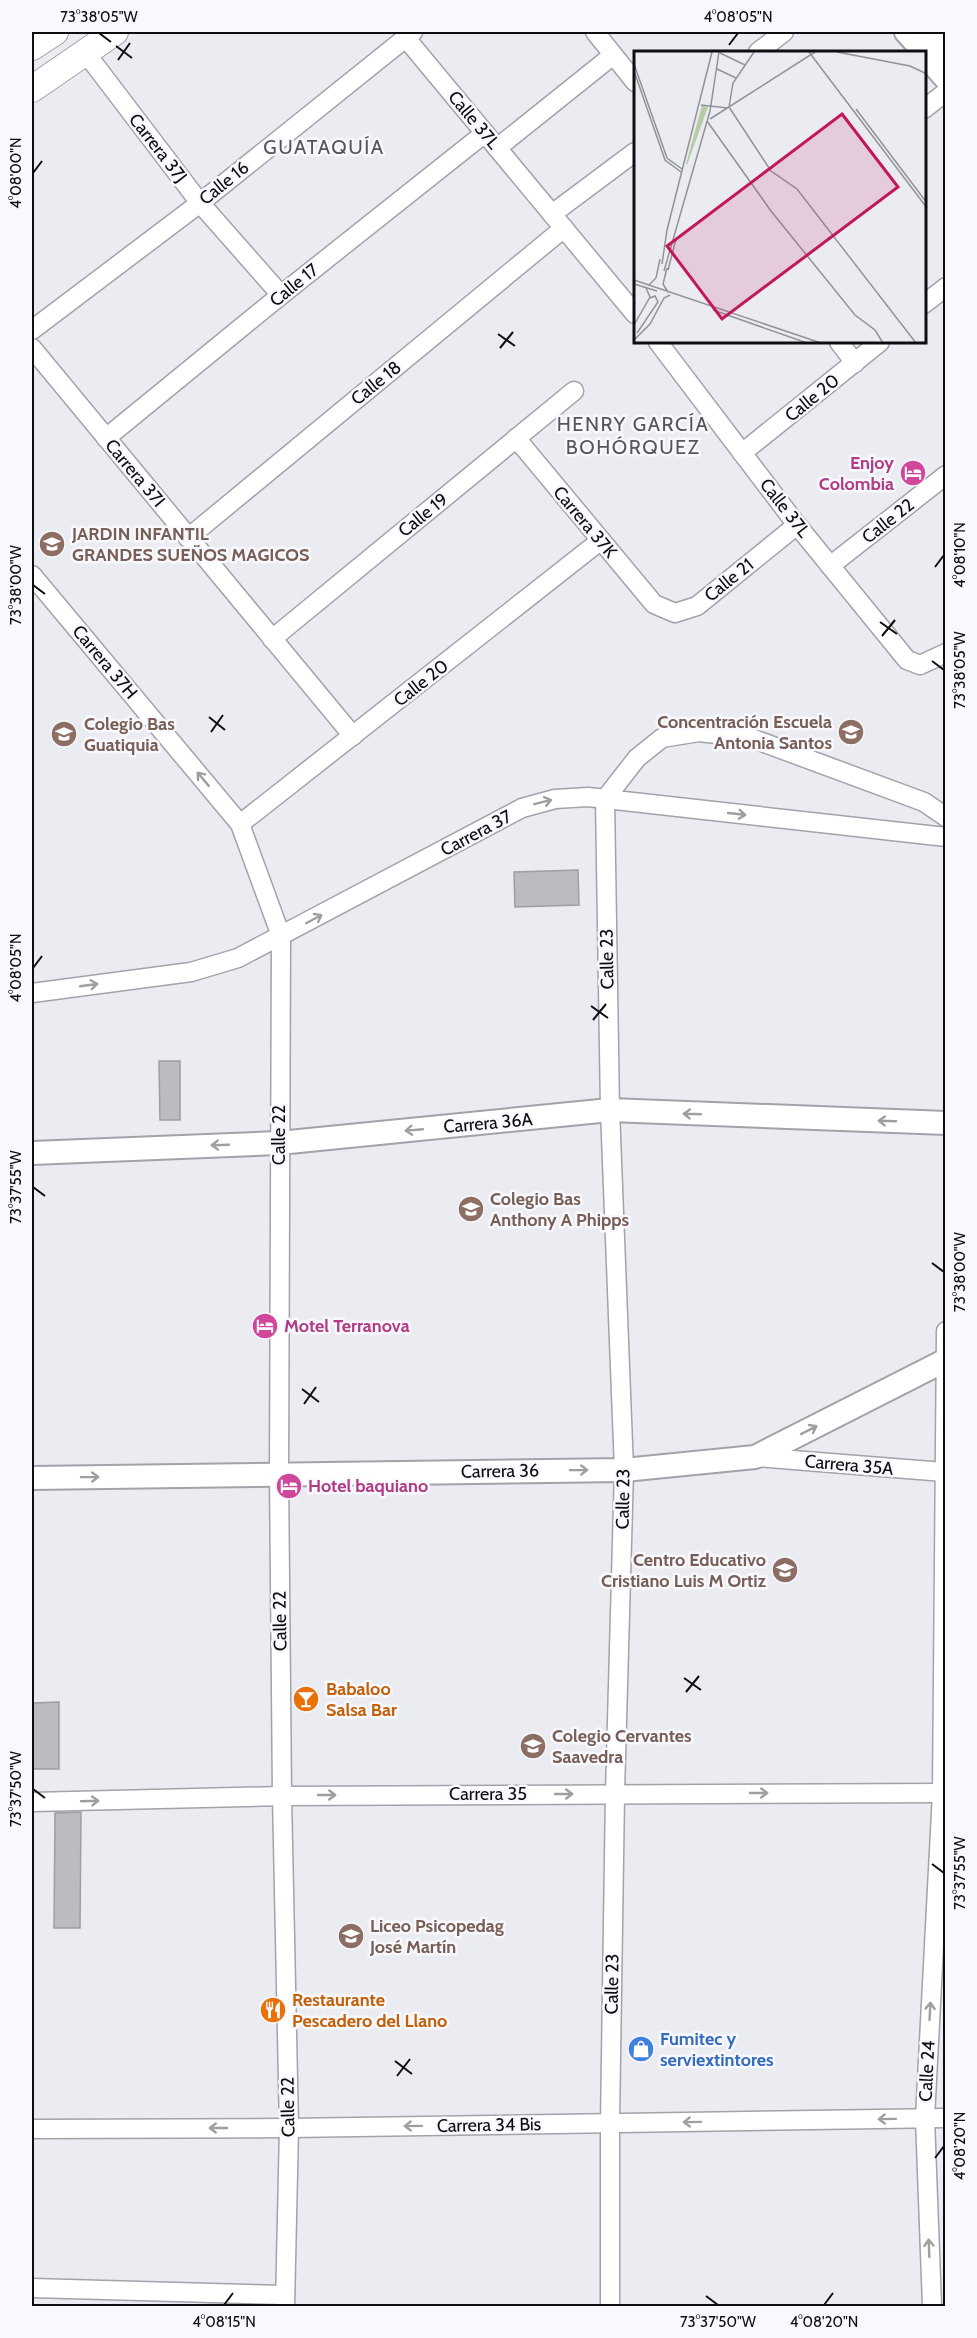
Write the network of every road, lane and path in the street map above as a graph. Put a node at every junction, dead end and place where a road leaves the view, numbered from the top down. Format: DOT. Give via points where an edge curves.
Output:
graph roads {
  1 [pos="55,32"];
  2 [pos="115,32"];
  3 [pos="595,32"];
  4 [pos="783,32"];
  5 [pos="906,32"];
  6 [pos="935,32"];
  7 [pos="409,34"];
  8 [pos="945,44"];
  9 [pos="32,47"];
  10 [pos="759,51"];
  11 [pos="922,51"];
  12 [pos="85,52"];
  13 [pos="926,55"];
  14 [pos="612,56"];
  15 [pos="945,79"];
  16 [pos="634,81"];
  17 [pos="32,89"];
  18 [pos="945,92"];
  19 [pos="926,107"];
  20 [pos="484,133"];
  21 [pos="497,148"];
  22 [pos="634,153"];
  23 [pos="200,203"];
  24 [pos="558,221"];
  25 [pos="945,287"];
  26 [pos="281,295"];
  27 [pos="926,302"];
  28 [pos="634,313"];
  29 [pos="32,330"];
  30 [pos="660,344"];
  31 [pos="841,344"];
  32 [pos="878,344"];
  33 [pos="32,348"];
  34 [pos="855,363"];
  35 [pos="574,391"];
  36 [pos="106,438"];
  37 [pos="516,438"];
  38 [pos="742,453"];
  39 [pos="945,475"];
  40 [pos="797,525"];
  41 [pos="188,537"];
  42 [pos="600,541"];
  43 [pos="830,566"];
  44 [pos="32,575"];
  45 [pos="654,604"];
  46 [pos="272,639"];
  47 [pos="945,653"];
  48 [pos="353,736"];
  49 [pos="605,799"];
  50 [pos="945,817"];
  51 [pos="240,824"];
  52 [pos="945,837"];
  53 [pos="281,936"];
  54 [pos="32,993"];
  55 [pos="610,1110"];
  56 [pos="945,1123"];
  57 [pos="279,1143"];
  58 [pos="32,1153"];
  59 [pos="945,1331"];
  60 [pos="945,1360"];
  61 [pos="755,1457"];
  62 [pos="624,1470"];
  63 [pos="944,1472"];
  64 [pos="279,1474"];
  65 [pos="32,1478"];
  66 [pos="615,1793"];
  67 [pos="944,1793"];
  68 [pos="282,1796"];
  69 [pos="32,1802"];
  70 [pos="925,2118"];
  71 [pos="945,2118"];
  72 [pos="610,2123"];
  73 [pos="289,2128"];
  74 [pos="32,2129"];
  75 [pos="32,2288"];
  76 [pos="285,2301"];
  77 [pos="610,2307"];
  78 [pos="932,2307"];
  1 -- 9 [label="main road"];
  2 -- 12 [label="main road"];
  3 -- 14 [label="street"];
  4 -- 10 [label="street"];
  5 -- 11 [label="street"];
  6 -- 8 [label="highway"];
  7 -- 20 [label="street, Calle 37L"];
  7 -- 23 [label="street, Calle 16"];
  12 -- 17 [label="main road"];
  12 -- 23 [label="street, Carrera 37J"];
  13 -- 15 [label="street"];
  14 -- 16 [label="street"];
  14 -- 21 [label="street"];
  18 -- 19 [label="street"];
  20 -- 21 [label="street, Calle 37L"];
  20 -- 26 [label="street, Calle 17"];
  21 -- 24 [label="street, Calle 37L"];
  22 -- 24 [label="street, Calle 18"];
  23 -- 26 [label="street, Carrera 37J"];
  23 -- 29 [label="street, Calle 16"];
  24 -- 28 [label="street, Calle 37L"];
  24 -- 41 [label="street, Calle 18"];
  25 -- 27 [label="street"];
  26 -- 36 [label="street, Calle 17"];
  30 -- 38 [label="street, Calle 37L"];
  31 -- 34 [label="street"];
  32 -- 34 [label="street, Calle 20"];
  33 -- 36 [label="street, Carrera 37I"];
  34 -- 38 [label="street, Calle 20"];
  35 -- 37 [label="street, Calle 19"];
  36 -- 41 [label="street, Carrera 37I"];
  37 -- 42 [label="street, Carrera 37K"];
  37 -- 46 [label="street, Calle 19"];
  38 -- 40 [label="street, Calle 37L"];
  39 -- 43 [label="street, Calle 22"];
  40 -- 43 [label="street, Calle 37L"];
  40 -- 45 [label="street, Calle 21" via="697,606 675,613"];
  41 -- 46 [label="street, Carrera 37I"];
  42 -- 45 [label="street, Carrera 37K"];
  42 -- 48 [label="street, Calle 20"];
  43 -- 47 [label="street, Calle 37L" via="907,660 920,665"];
  51 -- 44 [label="street, Carrera 37H, one-way"];
  46 -- 48 [label="street, Carrera 37I"];
  48 -- 51 [label="street, Calle 20"];
  49 -- 50 [label="street" via="637,758 662,738 699,732 751,738 924,802"];
  49 -- 52 [label="street, Carrera 37, one-way"];
  53 -- 49 [label="street, Carrera 37, one-way" via="522,808 571,797"];
  49 -- 55 [label="street, Calle 23"];
  51 -- 53 [label="street, Carrera 37H"];
  54 -- 53 [label="street, Carrera 37, one-way" via="191,972 238,958"];
  53 -- 57 [label="street, Calle 22"];
  56 -- 55 [label="street, Carrera 36A, one-way"];
  55 -- 57 [label="street, Carrera 36A, one-way"];
  55 -- 62 [label="street, Calle 23"];
  57 -- 58 [label="street, Carrera 36A, one-way"];
  57 -- 64 [label="street, Calle 22"];
  59 -- 60 [label="street, Calle 24"];
  61 -- 60 [label="street, Carrera 36, one-way"];
  60 -- 63 [label="street, Calle 24"];
  61 -- 62 [label="street, Carrera 36"];
  61 -- 63 [label="street, Carrera 35A"];
  64 -- 62 [label="street, Carrera 36, one-way"];
  62 -- 66 [label="street, Calle 23"];
  63 -- 67 [label="street, Calle 24"];
  65 -- 64 [label="street, Carrera 36, one-way"];
  64 -- 68 [label="street, Calle 22"];
  66 -- 67 [label="street, Carrera 35, one-way"];
  68 -- 66 [label="street, Carrera 35, one-way"];
  66 -- 72 [label="street, Calle 23"];
  70 -- 67 [label="street, Calle 24, one-way"];
  69 -- 68 [label="street, Carrera 35, one-way"];
  68 -- 73 [label="street, Calle 22"];
  70 -- 71 [label="street, Carrera 34 Bis"];
  70 -- 72 [label="street, Carrera 34 Bis, one-way"];
  78 -- 70 [label="street, Calle 24, one-way"];
  72 -- 73 [label="street, Carrera 34 Bis, one-way"];
  72 -- 77 [label="street, Calle 23"];
  73 -- 74 [label="street, Carrera 34 Bis, one-way"];
  73 -- 76 [label="street, Calle 22"];
  75 -- 76 [label="street"];
}
